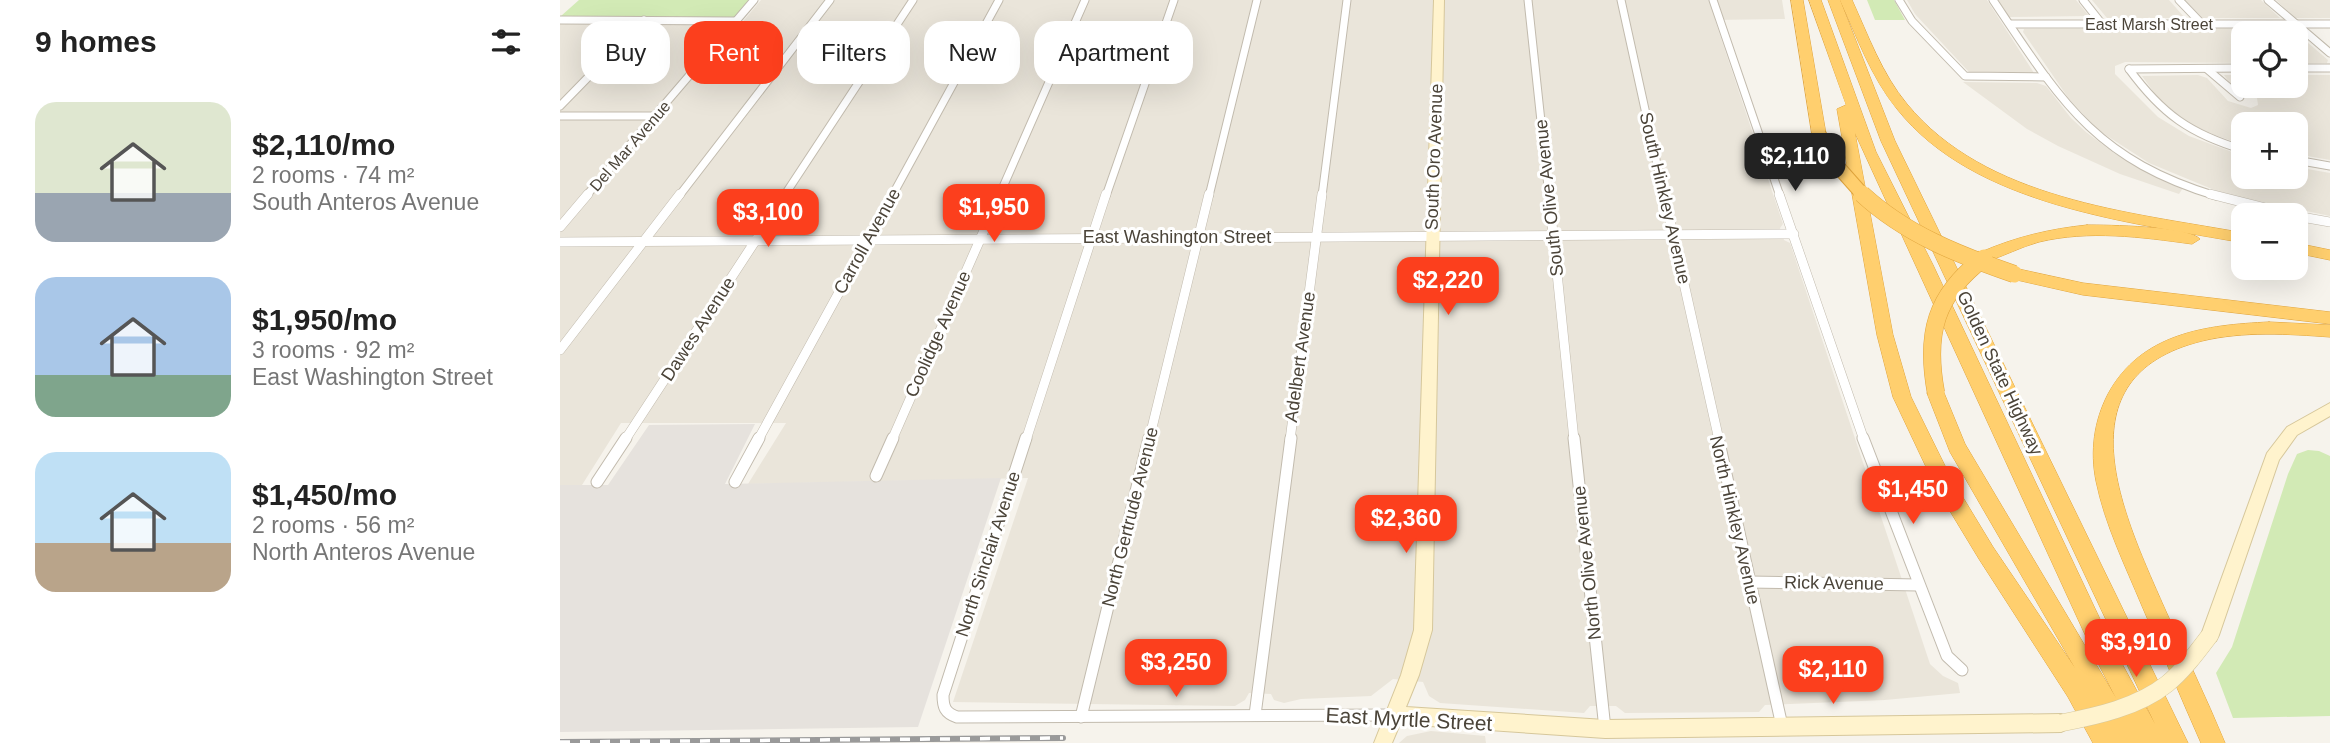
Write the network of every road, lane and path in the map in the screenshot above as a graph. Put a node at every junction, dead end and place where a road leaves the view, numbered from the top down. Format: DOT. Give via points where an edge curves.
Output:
graph roads {
  1 [pos="754,0"];
  2 [pos="830,0"];
  3 [pos="913,0"];
  4 [pos="999,0"];
  5 [pos="1085,0"];
  6 [pos="1174,0"];
  7 [pos="1257,0"];
  8 [pos="1346,0"];
  9 [pos="1439,0"];
  10 [pos="1528,0"];
  11 [pos="1621,0"];
  12 [pos="1713,0"];
  13 [pos="1797,0"];
  14 [pos="1815,0"];
  15 [pos="1834,0"];
  16 [pos="1846,0"];
  17 [pos="1899,0"];
  18 [pos="1993,0"];
  19 [pos="2083,0"];
  20 [pos="2179,0"];
  21 [pos="2268,0"];
  22 [pos="560,20"];
  23 [pos="645,20"];
  24 [pos="736,21"];
  25 [pos="2290,21"];
  26 [pos="2010,24"];
  27 [pos="2102,24"];
  28 [pos="2202,24"];
  29 [pos="2231,24"];
  30 [pos="2308,24"];
  31 [pos="2330,24"];
  32 [pos="2308,36"];
  33 [pos="2330,53"];
  34 [pos="2231,68"];
  35 [pos="2308,68"];
  36 [pos="2330,68"];
  37 [pos="2207,69"];
  38 [pos="2046,77"];
  39 [pos="684,83"];
  40 [pos="1846,90"];
  41 [pos="2231,90"];
  42 [pos="560,106"];
  43 [pos="560,116"];
  44 [pos="656,116"];
  45 [pos="2231,146"];
  46 [pos="2308,162"];
  47 [pos="2330,166"];
  48 [pos="2245,203"];
  49 [pos="2308,218"];
  50 [pos="2330,222"];
  51 [pos="560,227"];
  52 [pos="1553,234"];
  53 [pos="1674,234"];
  54 [pos="1794,234"];
  55 [pos="1432,235"];
  56 [pos="2231,235"];
  57 [pos="1316,236"];
  58 [pos="1200,237"];
  59 [pos="1092,238"];
  60 [pos="867,239"];
  61 [pos="980,239"];
  62 [pos="756,240"];
  63 [pos="644,241"];
  64 [pos="560,242"];
  65 [pos="2231,245"];
  66 [pos="2308,250"];
  67 [pos="2330,255"];
  68 [pos="2308,258"];
  69 [pos="2330,262"];
  70 [pos="2330,318"];
  71 [pos="2330,331"];
  72 [pos="560,350"];
  73 [pos="1707,396"];
  74 [pos="1569,397"];
  75 [pos="2330,408"];
  76 [pos="876,476"];
  77 [pos="597,482"];
  78 [pos="735,482"];
  79 [pos="1749,582"];
  80 [pos="1918,585"];
  81 [pos="1962,670"];
  82 [pos="944,709"];
  83 [pos="1255,715"];
  84 [pos="1395,715"];
  85 [pos="1081,717"];
  86 [pos="1782,726"];
  87 [pos="1605,729"];
  88 [pos="1383,743"];
  89 [pos="2106,743"];
  90 [pos="2130,743"];
  91 [pos="2152,743"];
  92 [pos="2176,743"];
  93 [pos="2213,743"];
  1 -- 24 [label="street, Del Mar Avenue"];
  2 -- 63 [label="street"];
  3 -- 62 [label="street, Dawes Avenue"];
  4 -- 60 [label="street, Carroll Avenue"];
  5 -- 61 [label="street, Coolidge Avenue"];
  6 -- 59 [label="street, North Sinclair Avenue"];
  7 -- 58 [label="street, North Gertrude Avenue"];
  8 -- 57 [label="street, Adelbert Avenue"];
  9 -- 55 [label="street, South Oro Avenue"];
  10 -- 52 [label="street, South Olive Avenue"];
  11 -- 53 [label="street, South Hinkley Avenue"];
  12 -- 54 [label="street"];
  13 -- 70 [label="highway, bridge" via="1819,134 1842,174 1890,217 1947,249 2014,274 2083,289"];
  14 -- 40 [label="highway, Golden State Highway"];
  15 -- 92 [label="highway, Golden State Highway" via="1888,141"];
  16 -- 56 [label="highway" via="1903,108 1936,139 1970,161 2058,199"];
  17 -- 38 [label="street" via="1912,21 1965,76"];
  18 -- 26 [label="street"];
  19 -- 27 [label="street"];
  20 -- 28 [label="street"];
  21 -- 25 [label="street"];
  22 -- 23 [label="street"];
  23 -- 24 [label="street"];
  23 -- 42 [label="street"];
  26 -- 27 [label="street, East Marsh Street"];
  26 -- 38 [label="street"];
  27 -- 28 [label="street, East Marsh Street"];
  28 -- 29 [label="street, East Marsh Street"];
  30 -- 31 [label="street, East Marsh Street"];
  32 -- 33 [label="street"];
  34 -- 37 [label="street"];
  35 -- 36 [label="street"];
  37 -- 41 [label="street"];
  37 -- 45 [label="street" via="2129,69 2149,99 2179,124"];
  38 -- 48 [label="street" via="2076,116 2137,161 2200,191"];
  39 -- 44 [label="street, Del Mar Avenue"];
  40 -- 89 [label="highway" via="1841,95 1885,335 1902,397 1951,494"];
  40 -- 91 [label="highway, Golden State Highway" via="1869,152 2107,658"];
  43 -- 44 [label="street"];
  44 -- 51 [label="street, Del Mar Avenue"];
  46 -- 47 [label="street"];
  49 -- 50 [label="street"];
  52 -- 53 [label="street, East Washington Street"];
  52 -- 55 [label="street, East Washington Street"];
  52 -- 74 [label="street, South Olive Avenue"];
  53 -- 54 [label="street, East Washington Street"];
  53 -- 73 [label="street, South Hinkley Avenue"];
  54 -- 80 [label="street" via="1847,395"];
  55 -- 57 [label="street, East Washington Street"];
  55 -- 84 [label="street, South Oro Avenue" via="1423,630"];
  57 -- 58 [label="street, East Washington Street"];
  57 -- 83 [label="street, Adelbert Avenue"];
  58 -- 59 [label="street, East Washington Street"];
  58 -- 85 [label="street, North Gertrude Avenue"];
  59 -- 61 [label="street, East Washington Street"];
  59 -- 82 [label="street, North Sinclair Avenue" via="943,695"];
  60 -- 61 [label="street, East Washington Street"];
  60 -- 62 [label="street, East Washington Street"];
  60 -- 78 [label="street, Carroll Avenue"];
  61 -- 76 [label="street, Coolidge Avenue"];
  62 -- 63 [label="street, East Washington Street"];
  62 -- 77 [label="street, Dawes Avenue"];
  63 -- 64 [label="street, East Washington Street"];
  63 -- 72 [label="street"];
  65 -- 90 [label="highway, bridge" via="2123,230 2033,238 1987,256 1957,280 1938,311 1930,349 1936,393 1958,447"];
  66 -- 67 [label="highway"];
  68 -- 69 [label="highway"];
  71 -- 93 [label="highway" via="2237,329 2174,345 2126,378 2106,420 2105,480 2118,524"];
  73 -- 79 [label="street, North Hinkley Avenue"];
  74 -- 87 [label="street, North Olive Avenue"];
  75 -- 86 [label="street, East Myrtle Street, bridge" via="2292,430 2272,457 2210,635 2166,685 2096,716 2061,723"];
  79 -- 80 [label="street, Rick Avenue"];
  79 -- 86 [label="street, North Hinkley Avenue"];
  80 -- 81 [label="street" via="1947,656"];
  82 -- 85 [label="street, East Myrtle Street" via="957,717"];
  83 -- 84 [label="street, East Myrtle Street"];
  83 -- 85 [label="street, East Myrtle Street"];
  84 -- 87 [label="street, East Myrtle Street"];
  84 -- 88 [label="street, South Oro Avenue"];
  86 -- 87 [label="street, East Myrtle Street"];
}
